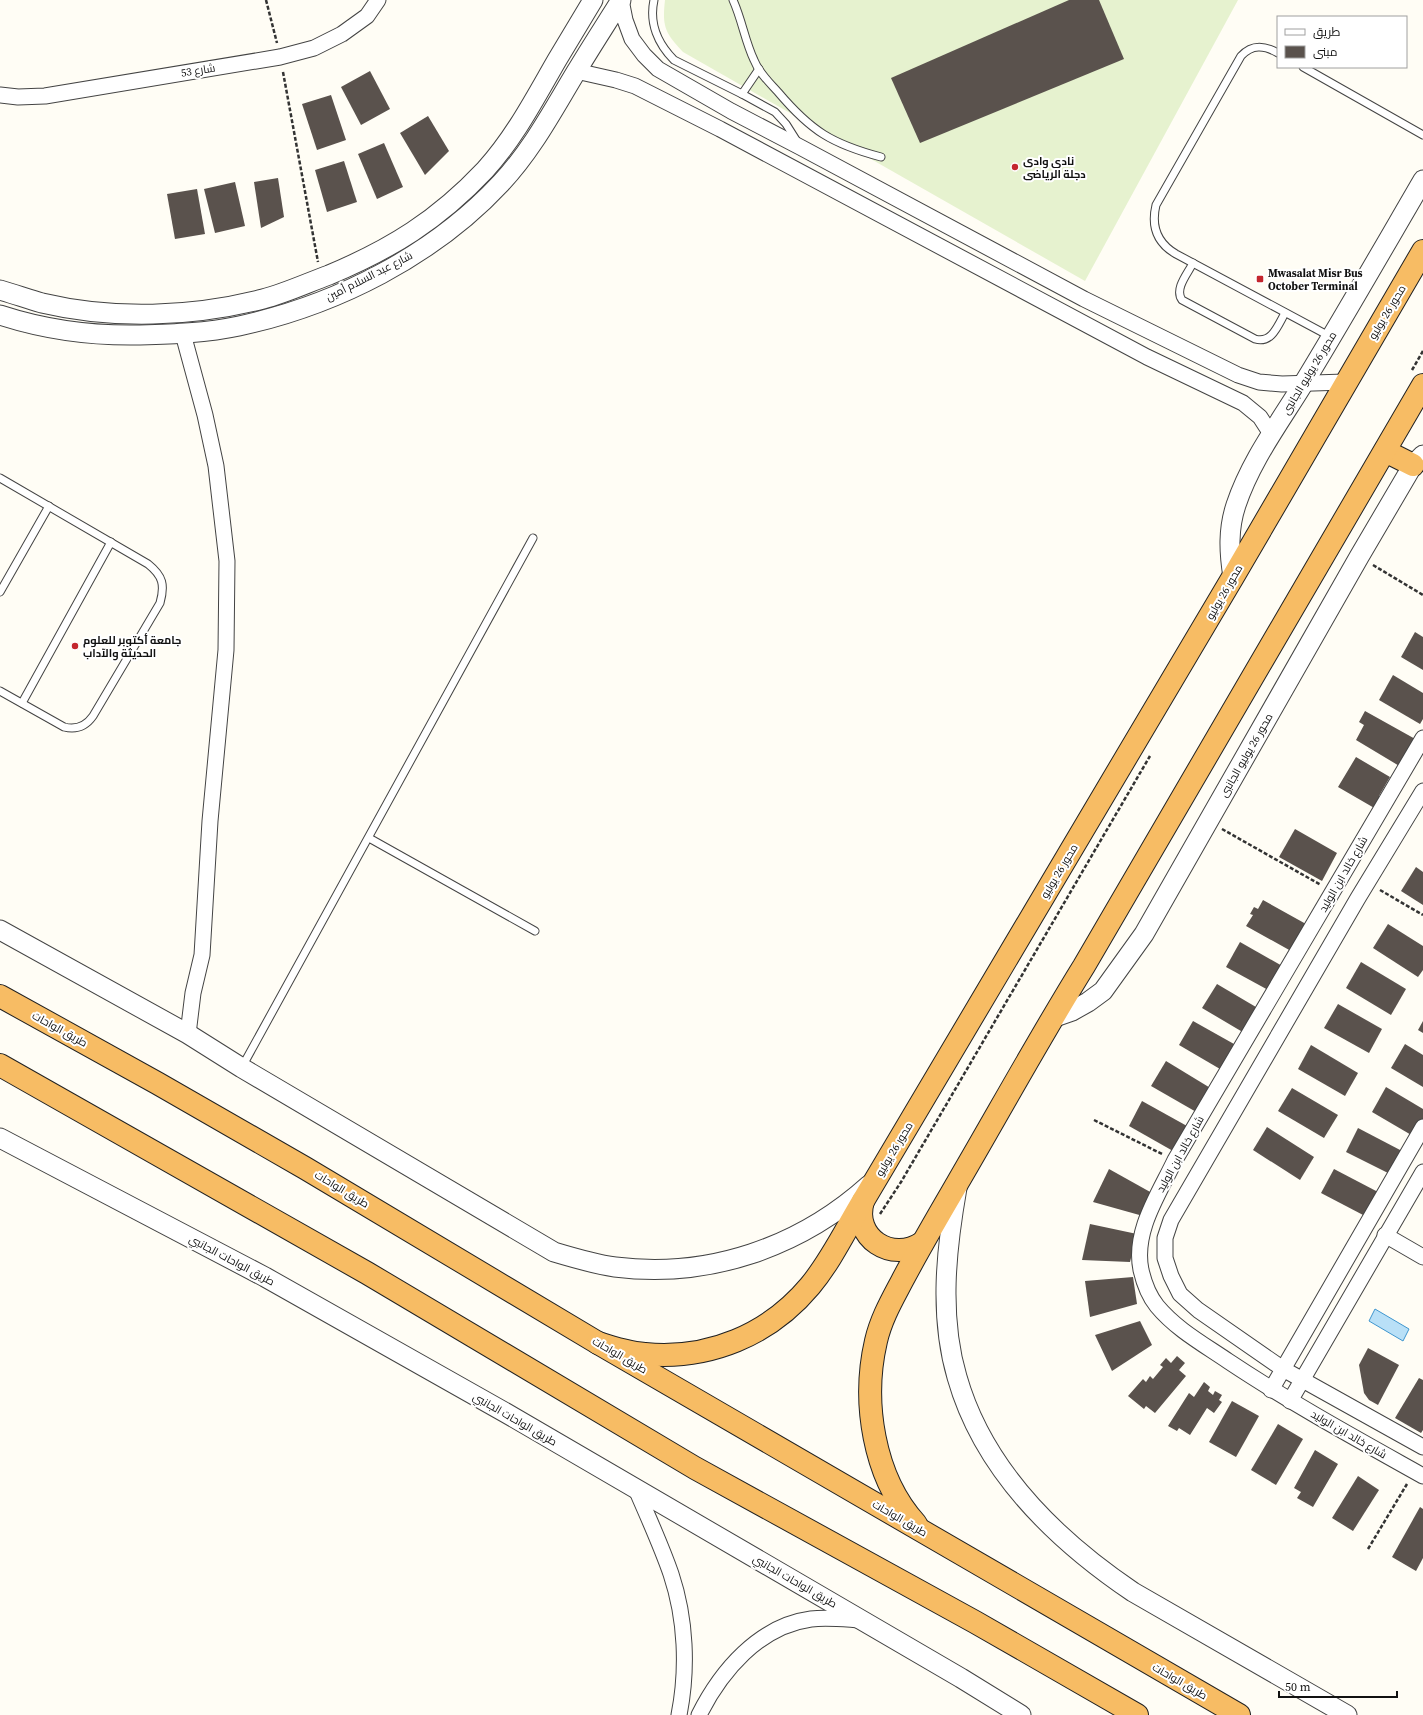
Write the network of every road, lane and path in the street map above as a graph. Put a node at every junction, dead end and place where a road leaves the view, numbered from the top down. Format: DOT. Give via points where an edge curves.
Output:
graph roads {
  1 [pos="266,0"];
  2 [pos="378,0"];
  3 [pos="593,0"];
  4 [pos="621,0"];
  5 [pos="654,0"];
  6 [pos="733,0"];
  7 [pos="1277,52"];
  8 [pos="280,57"];
  9 [pos="557,60"];
  10 [pos="1305,68"];
  11 [pos="759,69"];
  12 [pos="576,71"];
  13 [pos="742,94"];
  14 [pos="0,95"];
  15 [pos="730,111"];
  16 [pos="720,129"];
  17 [pos="1423,135"];
  18 [pos="800,146"];
  19 [pos="881,158"];
  20 [pos="1423,180"];
  21 [pos="1423,251"];
  22 [pos="1193,263"];
  23 [pos="321,278"];
  24 [pos="0,290"];
  25 [pos="1285,313"];
  26 [pos="0,315"];
  27 [pos="183,334"];
  28 [pos="1161,337"];
  29 [pos="1331,337"];
  30 [pos="1423,351"];
  31 [pos="1146,357"];
  32 [pos="1417,378"];
  33 [pos="1345,382"];
  34 [pos="1304,383"];
  35 [pos="1271,434"];
  36 [pos="1385,451"];
  37 [pos="1418,460"];
  38 [pos="0,478"];
  39 [pos="49,506"];
  40 [pos="533,538"];
  41 [pos="111,542"];
  42 [pos="1359,557"];
  43 [pos="1233,577"];
  44 [pos="0,592"];
  45 [pos="1423,595"];
  46 [pos="0,691"];
  47 [pos="22,703"];
  48 [pos="1423,738"];
  49 [pos="1153,752"];
  50 [pos="1423,791"];
  51 [pos="1208,821"];
  52 [pos="369,838"];
  53 [pos="1367,883"];
  54 [pos="1335,889"];
  55 [pos="1358,898"];
  56 [pos="1423,915"];
  57 [pos="0,930"];
  58 [pos="535,931"];
  59 [pos="3,996"];
  60 [pos="1052,1018"];
  61 [pos="188,1034"];
  62 [pos="0,1065"];
  63 [pos="242,1068"];
  64 [pos="1094,1120"];
  65 [pos="1423,1127"];
  66 [pos="0,1138"];
  67 [pos="1175,1160"];
  68 [pos="1423,1172"];
  69 [pos="876,1179"];
  70 [pos="958,1181"];
  71 [pos="863,1202"];
  72 [pos="880,1215"];
  73 [pos="1385,1235"];
  74 [pos="922,1243"];
  75 [pos="1423,1257"];
  76 [pos="598,1343"];
  77 [pos="1283,1369"];
  78 [pos="1302,1380"];
  79 [pos="1272,1390"];
  80 [pos="1290,1401"];
  81 [pos="1423,1447"];
  82 [pos="1418,1474"];
  83 [pos="636,1489"];
  84 [pos="924,1532"];
  85 [pos="1368,1549"];
  86 [pos="862,1620"];
  87 [pos="682,1698"];
  88 [pos="701,1711"];
  89 [pos="679,1715"];
  90 [pos="1021,1715"];
  91 [pos="1136,1715"];
  92 [pos="1239,1715"];
  93 [pos="1346,1715"];
  1 -- 8 [label="path"];
  2 -- 8 [label="street, شارع 53" via="367,16 342,34 314,48"];
  3 -- 9 [label="street, شارع عبد السلام أمين"];
  4 -- 12 [label="street, شارع عبد السلام أمين"];
  4 -- 15 [label="street" via="632,38 644,55 658,69"];
  5 -- 13 [label="lane" via="652,14 656,35 667,53 674,60"];
  6 -- 11 [label="lane" via="751,54"];
  7 -- 22 [label="lane" via="1267,47 1255,46 1241,56 1156,205 1154,221 1158,237 1169,250"];
  8 -- 14 [label="street, شارع 53" via="44,96"];
  8 -- 23 [label="path"];
  9 -- 12 [label="street"];
  9 -- 23 [label="street, شارع عبد السلام أمين" via="533,104 510,137 486,168 459,196 430,221 397,242 363,261"];
  10 -- 17 [label="lane"];
  11 -- 13 [label="lane"];
  11 -- 19 [label="lane" via="807,124 856,151"];
  12 -- 16 [label="street" via="635,86"];
  12 -- 27 [label="street, شارع عبد السلام أمين" via="528,150 502,182 473,211 442,236 372,278 307,307 238,326"];
  13 -- 18 [label="lane" via="775,112"];
  15 -- 16 [label="street"];
  15 -- 18 [label="street"];
  16 -- 31 [label="street"];
  18 -- 28 [label="street" via="1084,300"];
  20 -- 29 [label="street, محور 26 يوليو الجانبى"];
  21 -- 33 [label="highway, محور 26 يوليو"];
  22 -- 25 [label="lane"];
  22 -- 25 [label="lane" via="1180,288 1180,297 1184,302 1255,339 1264,340 1272,336"];
  23 -- 24 [label="street, شارع عبد السلام أمين" via="265,298 228,307 154,314 79,310 42,303"];
  25 -- 29 [label="lane"];
  26 -- 27 [label="street, شارع عبد السلام أمين" via="46,328 85,334"];
  27 -- 61 [label="street" via="216,466 227,561 226,650 210,822 202,954 193,993"];
  28 -- 31 [label="street"];
  28 -- 34 [label="street" via="1238,375 1259,382"];
  29 -- 34 [label="street, محور 26 يوليو الجانبى"];
  30 -- 32 [label="path"];
  31 -- 35 [label="street" via="1243,403 1260,417"];
  32 -- 36 [label="highway"];
  33 -- 34 [label="street"];
  33 -- 43 [label="highway, محور 26 يوليو"];
  34 -- 35 [label="street, محور 26 يوليو الجانبى"];
  35 -- 43 [label="street, محور 26 يوليو الجانبى" via="1257,456 1236,506 1230,529 1229,547"];
  36 -- 37 [label="highway"];
  36 -- 60 [label="highway"];
  37 -- 42 [label="street, محور 26 يوليو الجانبى"];
  38 -- 39 [label="lane"];
  39 -- 41 [label="lane"];
  39 -- 44 [label="lane"];
  40 -- 52 [label="lane"];
  41 -- 47 [label="lane"];
  41 -- 47 [label="lane" via="157,571 162,581 160,603 93,716 85,724 75,728 64,727"];
  42 -- 45 [label="path"];
  42 -- 51 [label="street, محور 26 يوليو الجانبى"];
  43 -- 69 [label="highway, محور 26 يوليو"];
  46 -- 47 [label="lane"];
  48 -- 54 [label="street, شارع خالد ابن الوليد"];
  49 -- 72 [label="path"];
  50 -- 53 [label="street"];
  51 -- 54 [label="path"];
  51 -- 60 [label="street, محور 26 يوليو الجانبى" via="1144,934 1103,991 1072,1011"];
  52 -- 58 [label="lane"];
  52 -- 63 [label="lane"];
  53 -- 55 [label="street"];
  53 -- 56 [label="path"];
  54 -- 55 [label="street"];
  54 -- 67 [label="street, شارع خالد ابن الوليد"];
  55 -- 77 [label="street" via="1171,1220 1165,1238 1165,1258 1180,1294 1198,1310"];
  57 -- 61 [label="street"];
  59 -- 76 [label="highway, طريق الواحات" via="305,1168"];
  60 -- 70 [label="highway"];
  61 -- 63 [label="street"];
  62 -- 91 [label="highway" via="367,1273 695,1468 975,1622"];
  63 -- 69 [label="street" via="554,1252 615,1267 678,1269 741,1258 771,1248 827,1219"];
  64 -- 67 [label="path"];
  65 -- 77 [label="street"];
  66 -- 83 [label="street, طريق الواحات الجانبي" via="265,1277"];
  67 -- 79 [label="street, شارع خالد ابن الوليد" via="1142,1231 1139,1250 1146,1288 1156,1305 1187,1333"];
  68 -- 73 [label="street"];
  69 -- 71 [label="highway, محور 26 يوليو"];
  70 -- 74 [label="highway"];
  70 -- 93 [label="street" via="946,1267 951,1349 956,1376 977,1428 1010,1480 1054,1529 1105,1573 1133,1592"];
  71 -- 74 [label="highway" via="861,1219 874,1242 899,1251 908,1250"];
  71 -- 76 [label="highway, محور 26 يوليو" via="810,1285 777,1318 757,1331 736,1342 714,1349 667,1356 621,1350"];
  73 -- 75 [label="street"];
  73 -- 78 [label="street"];
  74 -- 84 [label="highway" via="884,1315 876,1340 870,1392 876,1444 884,1469 909,1516"];
  76 -- 84 [label="highway, طريق الواحات"];
  77 -- 78 [label="street"];
  77 -- 79 [label="street"];
  78 -- 80 [label="street"];
  78 -- 81 [label="street"];
  79 -- 80 [label="street, شارع خالد ابن الوليد"];
  80 -- 82 [label="street, شارع خالد ابن الوليد"];
  82 -- 85 [label="path"];
  83 -- 86 [label="street, طريق الواحات الجانبي"];
  83 -- 87 [label="street" via="662,1550 678,1597 684,1646"];
  84 -- 92 [label="highway, طريق الواحات"];
  86 -- 88 [label="street" via="811,1620 789,1624 768,1634 750,1647 723,1676"];
  86 -- 90 [label="street, طريق الواحات الجانبي"];
  87 -- 88 [label="street"];
  87 -- 89 [label="street"];
}
